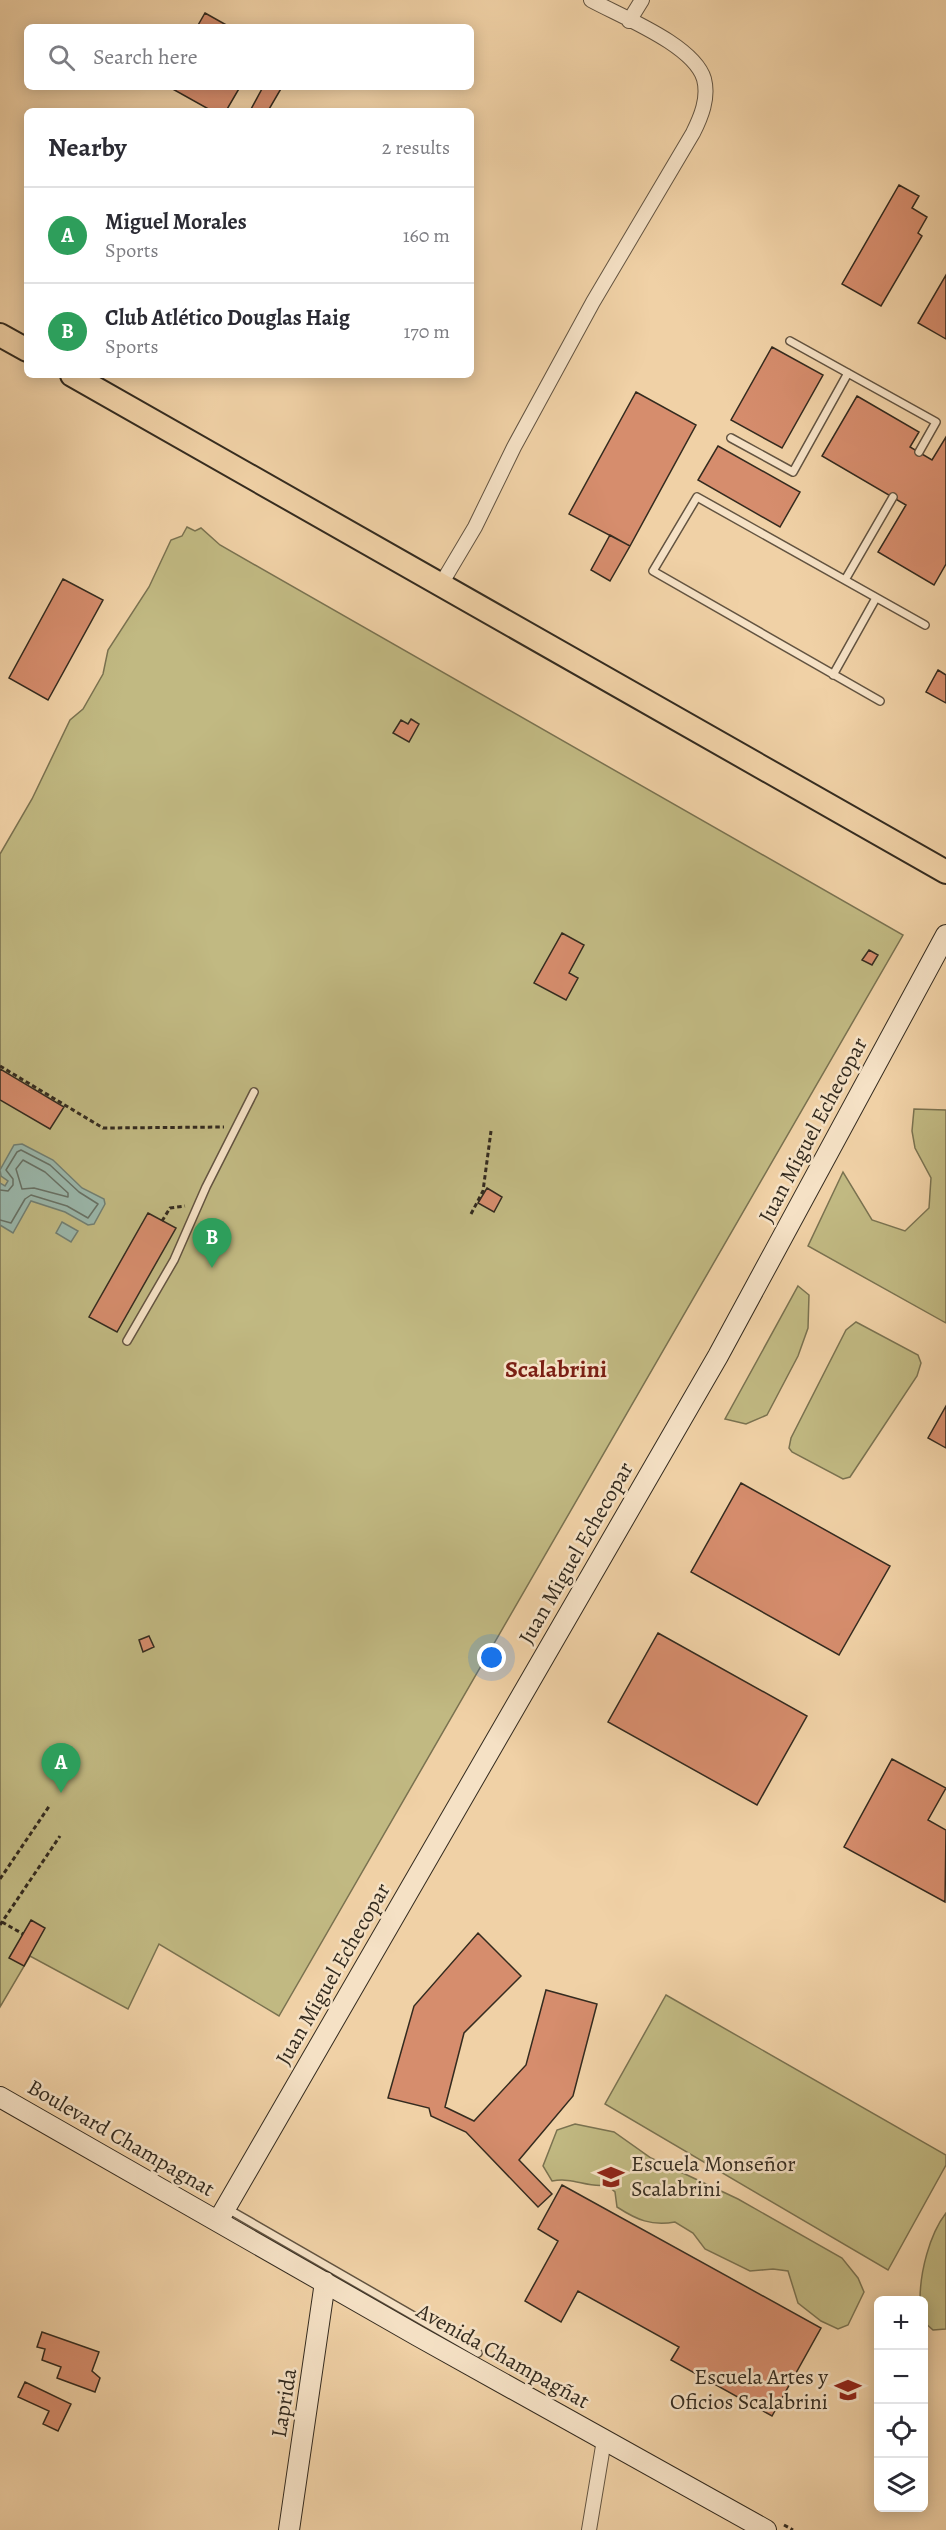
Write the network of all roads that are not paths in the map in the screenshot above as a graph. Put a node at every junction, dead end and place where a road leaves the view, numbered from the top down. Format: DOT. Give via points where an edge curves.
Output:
graph roads {
  1 [pos="591,0"];
  2 [pos="642,0"];
  3 [pos="629,21"];
  4 [pos="0,335"];
  5 [pos="790,340"];
  6 [pos="24,348"];
  7 [pos="848,373"];
  8 [pos="77,378"];
  9 [pos="731,438"];
  10 [pos="919,452"];
  11 [pos="893,497"];
  12 [pos="845,580"];
  13 [pos="440,586"];
  14 [pos="876,598"];
  15 [pos="925,625"];
  16 [pos="833,675"];
  17 [pos="880,701"];
  18 [pos="946,873"];
  19 [pos="946,935"];
  20 [pos="254,1092"];
  21 [pos="127,1341"];
  22 [pos="0,2097"];
  23 [pos="222,2214"];
  24 [pos="325,2282"];
  25 [pos="478,2353"];
  26 [pos="604,2440"];
  27 [pos="289,2530"];
  28 [pos="589,2530"];
  29 [pos="766,2530"];
  1 -- 3 [label="street"];
  2 -- 3 [label="street"];
  3 -- 13 [label="street" via="677,46 694,61 704,79 702,114 593,302"];
  4 -- 6 [label="main road"];
  5 -- 7 [label="lane"];
  7 -- 9 [label="lane" via="793,472"];
  7 -- 10 [label="lane" via="936,422"];
  8 -- 13 [label="main road"];
  11 -- 12 [label="lane"];
  12 -- 14 [label="lane"];
  12 -- 16 [label="lane" via="697,497 653,571"];
  13 -- 18 [label="main road"];
  14 -- 15 [label="lane"];
  14 -- 16 [label="lane"];
  16 -- 17 [label="lane"];
  19 -- 23 [label="street, Juan Miguel Echecopar" via="718,1356"];
  20 -- 21 [label="lane" via="174,1260"];
  22 -- 23 [label="street, Boulevard Champagnat"];
  23 -- 24 [label="street, Avenida Champagñat"];
  23 -- 25 [label="lane"];
  24 -- 26 [label="street, Avenida Champagñat"];
  24 -- 27 [label="street, Laprida"];
  26 -- 28 [label="street"];
  26 -- 29 [label="street, Avenida Champagñat"];
}
